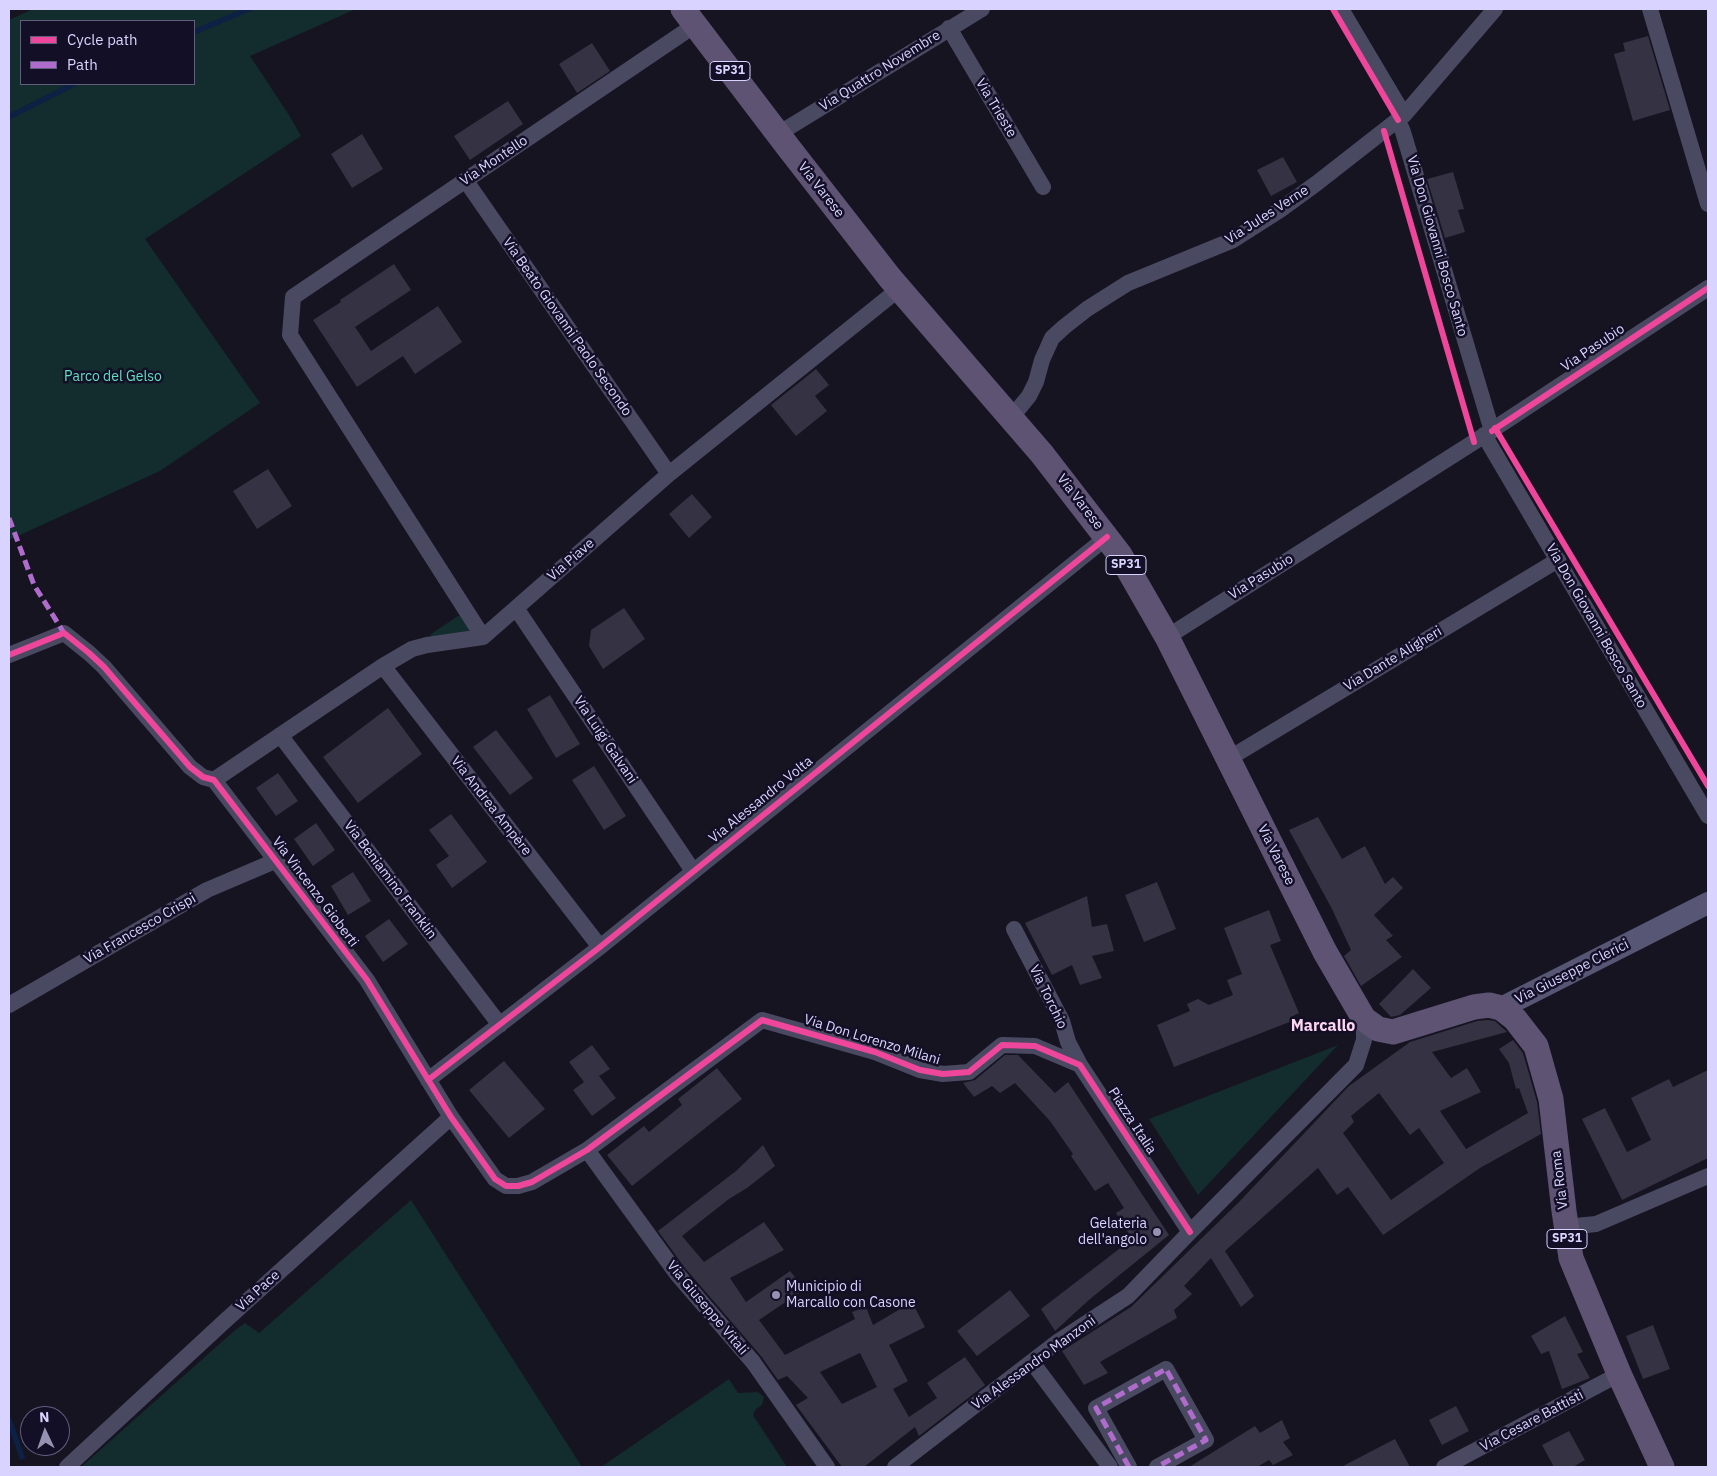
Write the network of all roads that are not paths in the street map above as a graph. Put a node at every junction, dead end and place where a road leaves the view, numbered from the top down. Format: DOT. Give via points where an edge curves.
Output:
graph roads {
  1 [pos="982,9"];
  2 [pos="1341,9"];
  3 [pos="1495,9"];
  4 [pos="1650,9"];
  5 [pos="689,17"];
  6 [pos="950,28"];
  7 [pos="1401,117"];
  8 [pos="778,134"];
  9 [pos="466,181"];
  10 [pos="1043,187"];
  11 [pos="1708,204"];
  12 [pos="899,288"];
  13 [pos="1708,288"];
  14 [pos="1011,418"];
  15 [pos="1488,433"];
  16 [pos="668,474"];
  17 [pos="1107,537"];
  18 [pos="1558,560"];
  19 [pos="516,608"];
  20 [pos="483,637"];
  21 [pos="1167,637"];
  22 [pos="9,655"];
  23 [pos="382,666"];
  24 [pos="280,735"];
  25 [pos="1228,759"];
  26 [pos="214,780"];
  27 [pos="1708,816"];
  28 [pos="275,861"];
  29 [pos="694,871"];
  30 [pos="1708,903"];
  31 [pos="1014,929"];
  32 [pos="600,947"];
  33 [pos="9,1005"];
  34 [pos="1502,1008"];
  35 [pos="1364,1019"];
  36 [pos="500,1025"];
  37 [pos="1080,1065"];
  38 [pos="428,1080"];
  39 [pos="451,1117"];
  40 [pos="587,1150"];
  41 [pos="1708,1176"];
  42 [pos="518,1186"];
  43 [pos="1566,1227"];
  44 [pos="1190,1232"];
  45 [pos="1032,1362"];
  46 [pos="1620,1376"];
  47 [pos="67,1467"];
  48 [pos="827,1467"];
  49 [pos="895,1467"];
  50 [pos="1110,1467"];
  51 [pos="1129,1467"];
  52 [pos="1157,1467"];
  53 [pos="1444,1467"];
  54 [pos="1662,1467"];
  1 -- 6 [label="street, Via Quattro Novembre"];
  2 -- 7 [label="street, Via Don Giovanni Bosco Santo"];
  3 -- 7 [label="street, Via Jules Verne"];
  4 -- 11 [label="street"];
  5 -- 8 [label="main road, Via Varese / SP31"];
  5 -- 9 [label="street, Via Montello"];
  6 -- 8 [label="street, Via Quattro Novembre"];
  6 -- 10 [label="street, Via Trieste"];
  7 -- 14 [label="street, Via Jules Verne" via="1317,183 1233,240 1128,283 1087,309 1052,338 1029,396"];
  7 -- 15 [label="street, Via Don Giovanni Bosco Santo"];
  8 -- 12 [label="main road, Via Varese / SP31"];
  9 -- 16 [label="street, Via Beato Giovanni Paolo Secondo"];
  9 -- 20 [label="street, Via Montello" via="293,297 290,335"];
  12 -- 14 [label="main road, Via Varese / SP31"];
  12 -- 16 [label="street, Via Piave"];
  13 -- 15 [label="street, Via Pasubio"];
  14 -- 17 [label="main road, Via Varese / SP31"];
  15 -- 18 [label="street, Via Don Giovanni Bosco Santo"];
  15 -- 21 [label="street, Via Pasubio"];
  16 -- 19 [label="street, Via Piave"];
  17 -- 21 [label="main road, Via Varese / SP31"];
  17 -- 29 [label="street, Via Alessandro Volta"];
  18 -- 25 [label="street, Via Dante Aligheri"];
  18 -- 27 [label="street, Via Don Giovanni Bosco Santo"];
  19 -- 20 [label="street, Via Piave"];
  19 -- 29 [label="street, Via Luigi Galvani"];
  20 -- 23 [label="street" via="412,649"];
  21 -- 25 [label="main road, Via Varese / SP31"];
  22 -- 26 [label="street, Via Vincenzo Gioberti" via="64,633 104,667 190,767 203,778"];
  23 -- 24 [label="street"];
  23 -- 32 [label="street, Via Andrea Ampère"];
  24 -- 26 [label="street"];
  24 -- 36 [label="street, Via Beniamino Franklin"];
  25 -- 35 [label="main road, Via Varese / SP31" via="1325,952"];
  26 -- 28 [label="street, Via Vincenzo Gioberti"];
  28 -- 33 [label="street, Via Francesco Crispi" via="207,890"];
  28 -- 38 [label="street, Via Vincenzo Gioberti" via="367,980"];
  29 -- 32 [label="street, Via Alessandro Volta"];
  30 -- 34 [label="street, Via Giuseppe Clerici"];
  31 -- 37 [label="street, Via Torchio" via="1062,1020 1068,1042"];
  32 -- 36 [label="street, Via Alessandro Volta"];
  34 -- 35 [label="main road, Via Giuseppe Clerici" via="1489,1005 1474,1007 1393,1032 1378,1029"];
  34 -- 43 [label="main road, Via Roma / SP31" via="1536,1046 1548,1085"];
  35 -- 44 [label="street" via="1364,1040 1356,1065"];
  36 -- 38 [label="street, Via Alessandro Volta"];
  37 -- 40 [label="street, Via Don Lorenzo Milani" via="1036,1046 1002,1045 969,1072 943,1074 920,1070 875,1052 762,1020"];
  37 -- 44 [label="street, Piazza Italia"];
  38 -- 39 [label="street, Via Vincenzo Gioberti"];
  39 -- 42 [label="street, Via Vincenzo Gioberti" via="495,1179 506,1186"];
  39 -- 47 [label="street, Via Pace"];
  40 -- 42 [label="street, Via Don Lorenzo Milani" via="538,1179"];
  40 -- 48 [label="street, Via Giuseppe Vitali" via="677,1274 752,1362"];
  41 -- 43 [label="street" via="1596,1224"];
  43 -- 46 [label="main road, Via Roma / SP31" via="1571,1258"];
  44 -- 45 [label="street, Via Alessandro Manzoni" via="1128,1296"];
  45 -- 49 [label="street, Via Alessandro Manzoni"];
  45 -- 50 [label="street"];
  46 -- 53 [label="street, Via Cesare Battisti"];
  46 -- 54 [label="main road, Via Roma / SP31"];
  51 -- 52 [label="street" via="1096,1408 1166,1369 1206,1440"];
}
